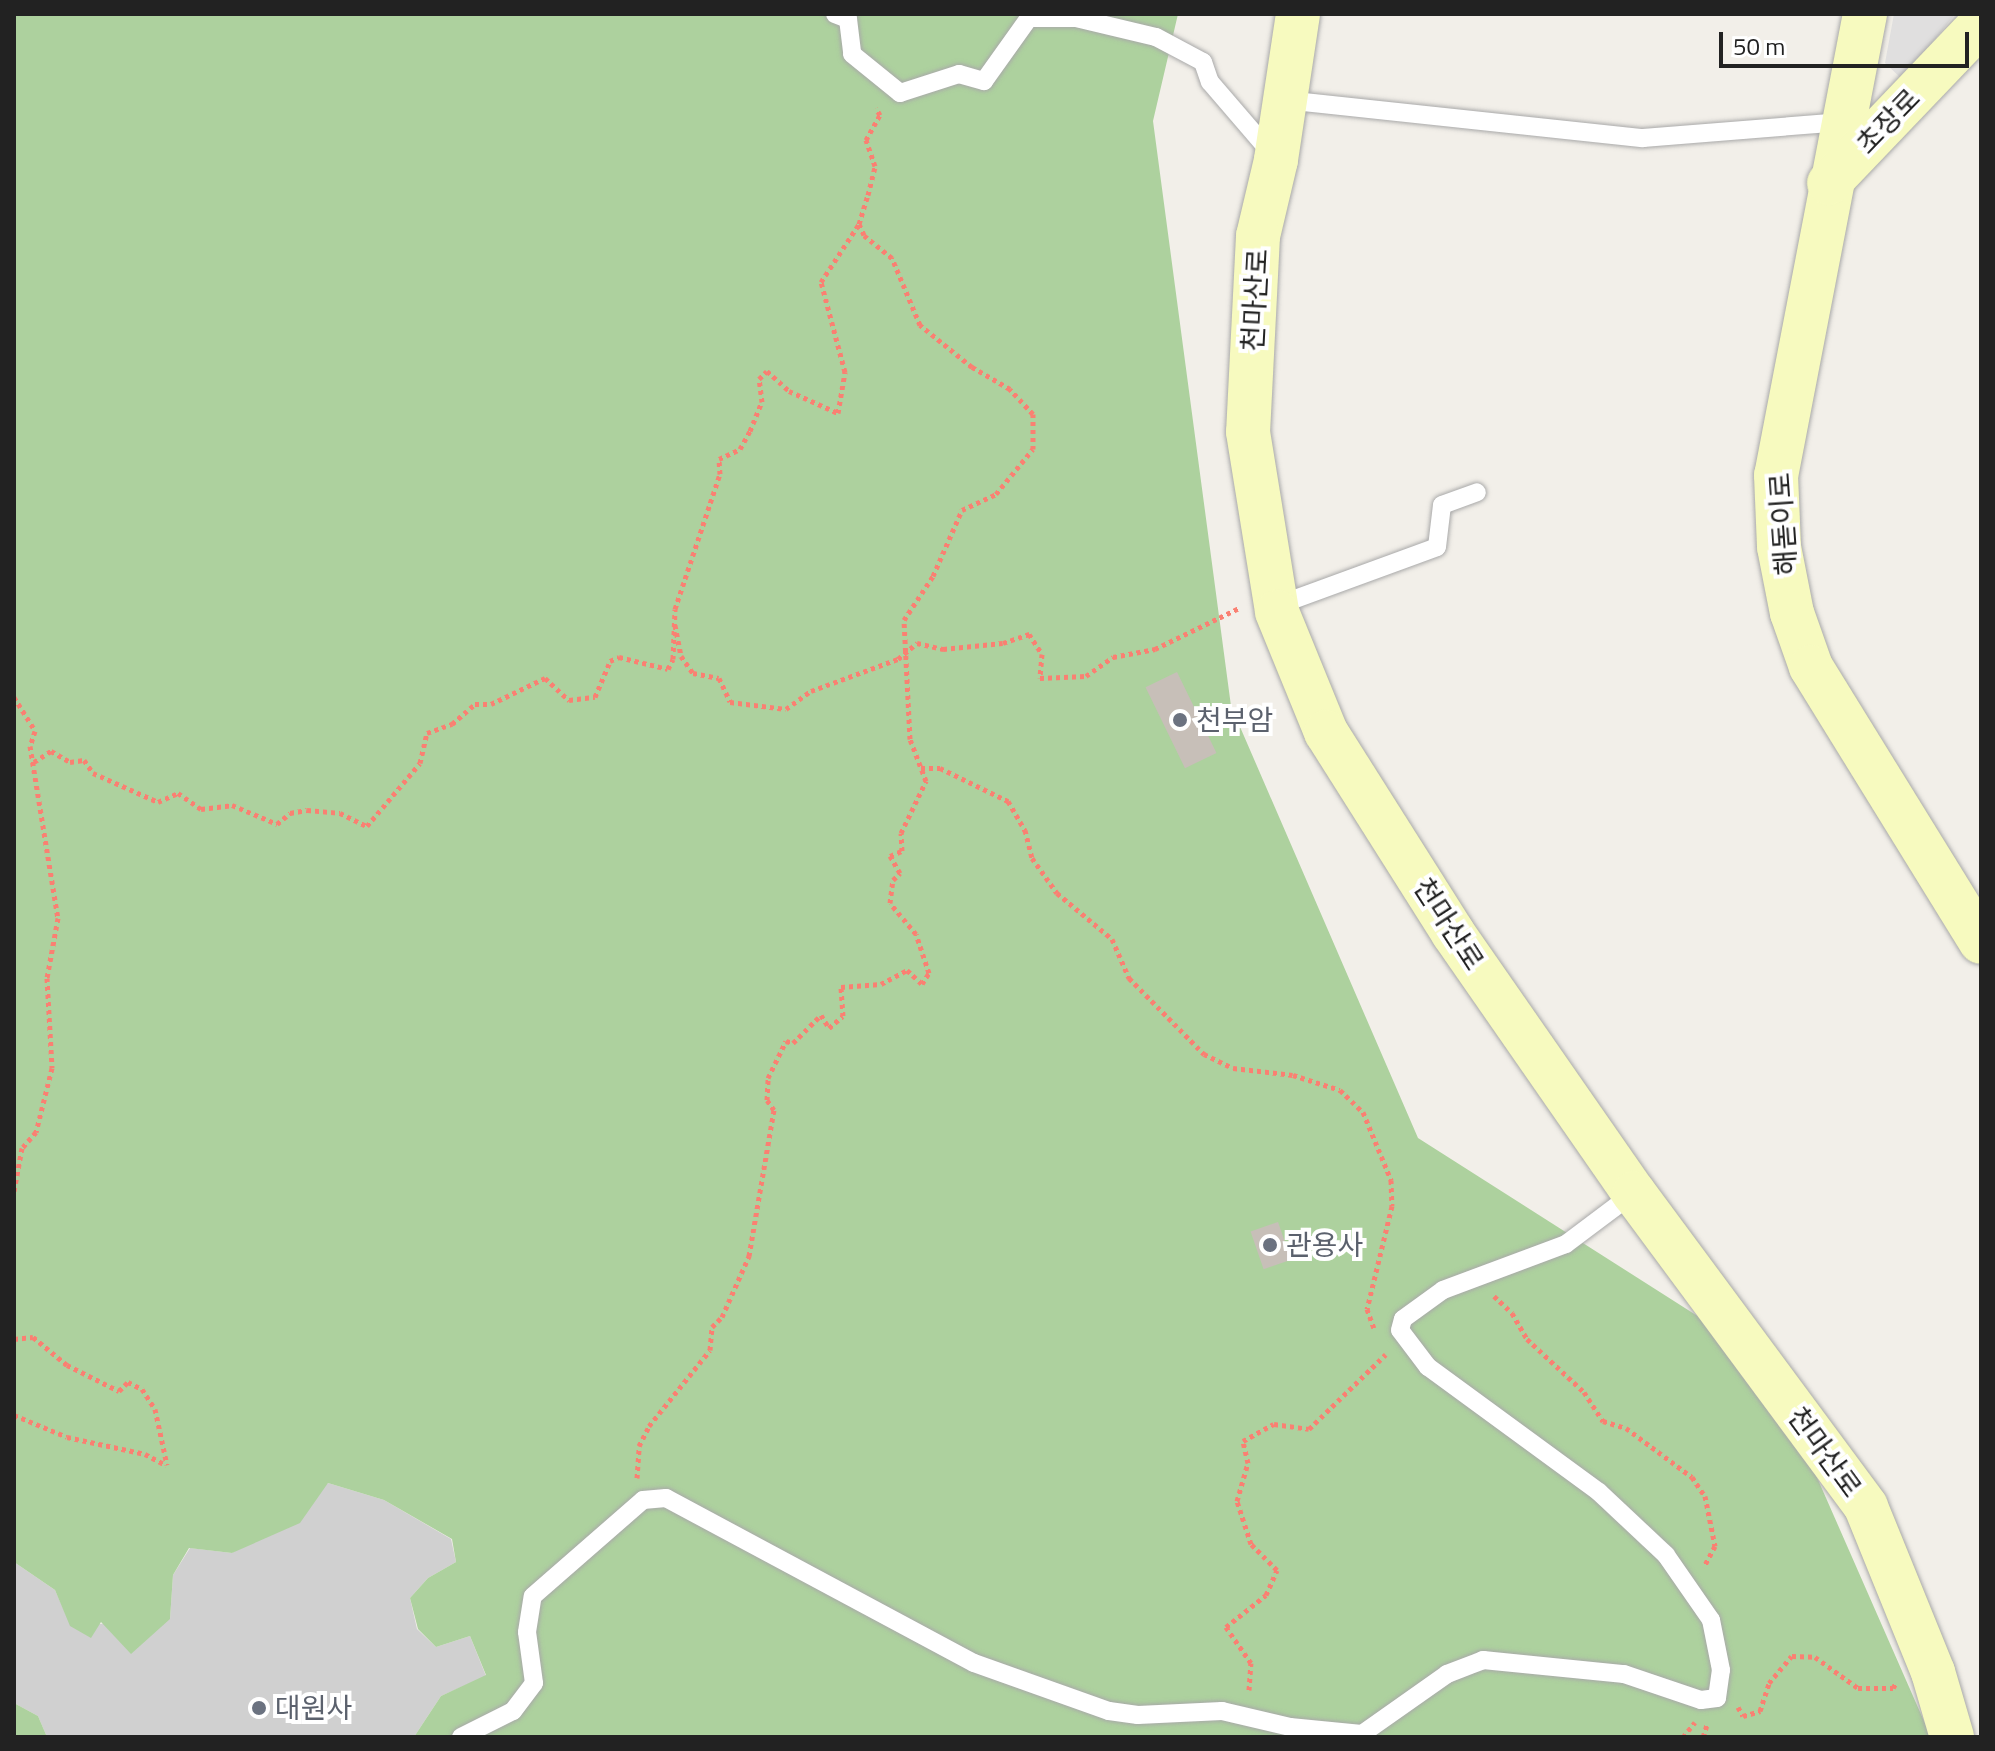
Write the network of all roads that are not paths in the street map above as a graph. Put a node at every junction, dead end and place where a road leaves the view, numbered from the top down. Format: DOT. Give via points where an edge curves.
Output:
graph roads {
  1 [pos="835,14"];
  2 [pos="1298,14"];
  3 [pos="1865,14"];
  4 [pos="1981,24"];
  5 [pos="1285,100"];
  6 [pos="1842,122"];
  7 [pos="1276,160"];
  8 [pos="1829,183"];
  9 [pos="1477,492"];
  10 [pos="1275,596"];
  11 [pos="1981,942"];
  12 [pos="1634,1193"];
  13 [pos="461,1737"];
  14 [pos="1952,1737"];
  1 -- 7 [label="lane" via="848,19 852,54 900,93 959,74 984,81 1029,18 1109,24 1156,37 1203,62 1210,82"];
  2 -- 5 [label="street, 천마산로"];
  3 -- 6 [label="street, 해돋이로"];
  4 -- 8 [label="street, 초장로"];
  5 -- 6 [label="lane" via="1643,138"];
  5 -- 7 [label="street, 천마산로"];
  6 -- 8 [label="street, 해돋이로"];
  7 -- 10 [label="street, 천마산로" via="1258,236 1248,432"];
  8 -- 11 [label="street, 해돋이로" via="1776,475 1779,547 1792,613 1811,667"];
  9 -- 10 [label="lane" via="1442,505 1437,547"];
  10 -- 12 [label="street, 천마산로" via="1326,732 1453,933"];
  12 -- 13 [label="lane" via="1587,1233 1443,1290 1403,1319 1403,1338 1428,1367 1599,1492 1666,1555 1693,1589 1717,1640 1717,1698 1701,1700 1624,1674 1483,1660 1447,1674 1362,1734 1290,1727 1238,1713 1109,1711 974,1663 819,1584 680,1504 643,1500 533,1596 527,1632 534,1683 513,1711"];
  12 -- 14 [label="street, 천마산로" via="1866,1507 1933,1672"];
}
